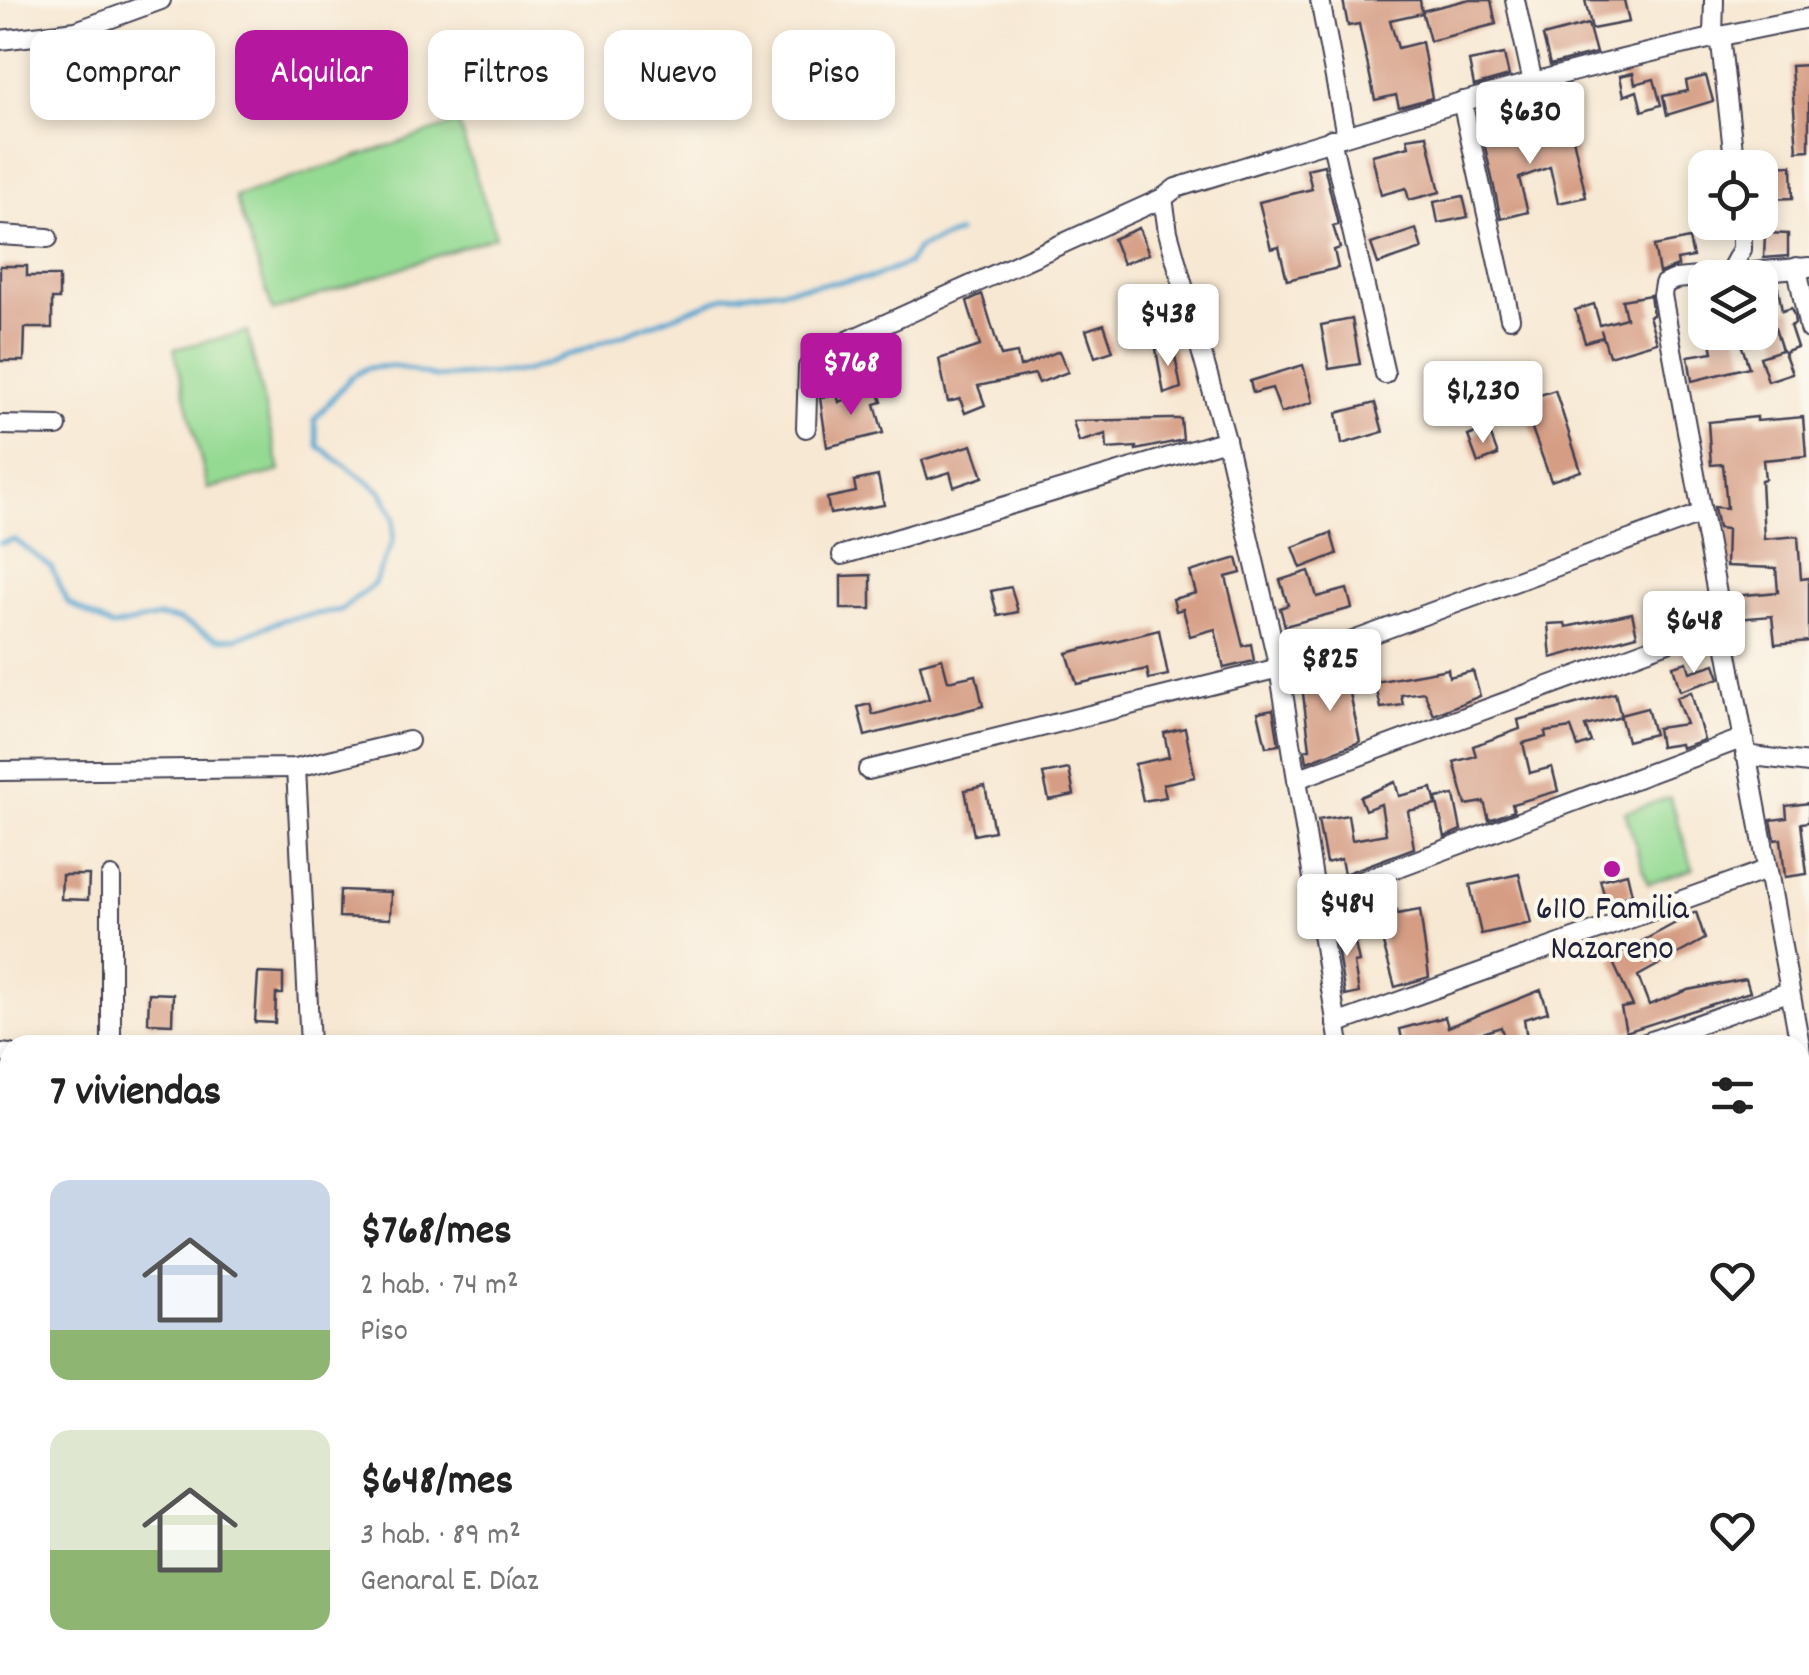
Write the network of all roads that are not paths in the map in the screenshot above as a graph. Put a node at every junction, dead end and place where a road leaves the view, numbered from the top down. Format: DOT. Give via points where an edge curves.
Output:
graph roads {
  1 [pos="162,0"];
  2 [pos="1320,0"];
  3 [pos="1516,0"];
  4 [pos="1714,0"];
  5 [pos="1809,18"];
  6 [pos="1716,36"];
  7 [pos="0,40"];
  8 [pos="1532,83"];
  9 [pos="1462,102"];
  10 [pos="1338,137"];
  11 [pos="1732,150"];
  12 [pos="1164,198"];
  13 [pos="0,235"];
  14 [pos="48,238"];
  15 [pos="1803,267"];
  16 [pos="1778,268"];
  17 [pos="1688,279"];
  18 [pos="1510,318"];
  19 [pos="1809,329"];
  20 [pos="1386,374"];
  21 [pos="0,425"];
  22 [pos="57,426"];
  23 [pos="806,428"];
  24 [pos="1226,440"];
  25 [pos="1700,514"];
  26 [pos="842,555"];
  27 [pos="1722,622"];
  28 [pos="1279,668"];
  29 [pos="409,741"];
  30 [pos="1743,747"];
  31 [pos="1809,763"];
  32 [pos="296,768"];
  33 [pos="868,770"];
  34 [pos="0,771"];
  35 [pos="1297,779"];
  36 [pos="1766,870"];
  37 [pos="110,877"];
  38 [pos="1316,898"];
  39 [pos="1788,992"];
  40 [pos="1802,1020"];
  41 [pos="1336,1024"];
  42 [pos="111,1035"];
  43 [pos="309,1035"];
  44 [pos="1338,1035"];
  45 [pos="1668,1035"];
  1 -- 7 [label="street" via="76,31"];
  2 -- 10 [label="street"];
  3 -- 8 [label="street"];
  4 -- 6 [label="street"];
  5 -- 6 [label="street"];
  6 -- 8 [label="street"];
  6 -- 11 [label="street"];
  8 -- 9 [label="street"];
  9 -- 10 [label="street"];
  9 -- 18 [label="street"];
  10 -- 12 [label="street" via="1176,188"];
  10 -- 20 [label="street"];
  12 -- 23 [label="street" via="818,354 808,367"];
  12 -- 24 [label="street"];
  13 -- 14 [label="street"];
  15 -- 16 [label="street"];
  15 -- 19 [label="street"];
  17 -- 25 [label="street" via="1664,284 1662,295"];
  21 -- 22 [label="street"];
  24 -- 26 [label="street"];
  24 -- 28 [label="street"];
  25 -- 27 [label="street"];
  25 -- 28 [label="street"];
  27 -- 30 [label="street"];
  27 -- 35 [label="street"];
  28 -- 33 [label="street"];
  28 -- 35 [label="street"];
  29 -- 32 [label="street"];
  30 -- 31 [label="street"];
  30 -- 36 [label="street"];
  30 -- 38 [label="street"];
  32 -- 34 [label="street"];
  32 -- 43 [label="street"];
  35 -- 38 [label="street"];
  36 -- 39 [label="street"];
  36 -- 41 [label="street"];
  37 -- 42 [label="street"];
  38 -- 41 [label="street"];
  39 -- 40 [label="street"];
  39 -- 45 [label="street"];
  41 -- 44 [label="street"];
}
